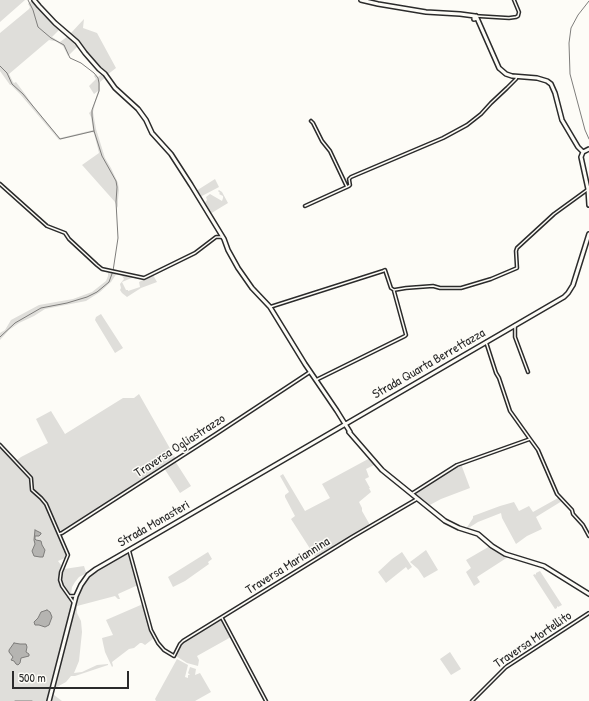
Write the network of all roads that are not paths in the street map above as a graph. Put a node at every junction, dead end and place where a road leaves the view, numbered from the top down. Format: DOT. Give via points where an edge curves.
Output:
graph roads {
  1 [pos="34,0"];
  2 [pos="361,0"];
  3 [pos="514,0"];
  4 [pos="476,17"];
  5 [pos="516,78"];
  6 [pos="311,121"];
  7 [pos="589,148"];
  8 [pos="583,152"];
  9 [pos="0,184"];
  10 [pos="347,187"];
  11 [pos="588,189"];
  12 [pos="589,204"];
  13 [pos="305,206"];
  14 [pos="589,234"];
  15 [pos="222,237"];
  16 [pos="394,290"];
  17 [pos="270,307"];
  18 [pos="515,326"];
  19 [pos="486,342"];
  20 [pos="310,372"];
  21 [pos="528,372"];
  22 [pos="316,380"];
  23 [pos="341,418"];
  24 [pos="352,420"];
  25 [pos="344,424"];
  26 [pos="335,430"];
  27 [pos="348,430"];
  28 [pos="530,439"];
  29 [pos="0,446"];
  30 [pos="412,494"];
  31 [pos="417,499"];
  32 [pos="59,534"];
  33 [pos="589,536"];
  34 [pos="129,550"];
  35 [pos="589,594"];
  36 [pos="68,596"];
  37 [pos="76,596"];
  38 [pos="74,603"];
  39 [pos="589,613"];
  40 [pos="222,618"];
  41 [pos="49,701"];
  42 [pos="266,701"];
  43 [pos="472,701"];
  1 -- 15 [label="main road" via="77,42 115,88 146,120 152,133 180,167"];
  2 -- 4 [label="main road" via="426,12"];
  3 -- 4 [label="street" via="518,16"];
  4 -- 5 [label="main road" via="499,68 505,74"];
  5 -- 8 [label="main road" via="543,79 551,84 562,120"];
  5 -- 10 [label="street" via="482,114 467,125 443,138 351,177 350,185"];
  6 -- 10 [label="street" via="330,151"];
  7 -- 8 [label="main road"];
  8 -- 11 [label="main road" via="581,157"];
  9 -- 15 [label="street" via="46,226 65,233 99,268 123,274 146,277 195,253 216,237"];
  10 -- 13 [label="street"];
  11 -- 12 [label="main road"];
  11 -- 16 [label="street" via="554,214 516,249 516,269 465,287 432,286"];
  14 -- 18 [label="main road, Strada Quarta Berrettazza" via="576,278 568,293"];
  15 -- 17 [label="main road" via="248,284"];
  16 -- 17 [label="street" via="385,270"];
  16 -- 22 [label="street" via="406,335"];
  17 -- 20 [label="main road"];
  18 -- 19 [label="main road, Strada Quarta Berrettazza"];
  18 -- 21 [label="street" via="515,337"];
  19 -- 24 [label="main road, Strada Quarta Berrettazza"];
  19 -- 28 [label="street" via="510,411"];
  20 -- 22 [label="main road"];
  20 -- 32 [label="street, Traversa Ogliastrazzo"];
  22 -- 23 [label="main road"];
  23 -- 24 [label="main road"];
  23 -- 25 [label="main road"];
  23 -- 26 [label="main road" via="340,425"];
  24 -- 25 [label="main road, Strada Quarta Berrettazza"];
  24 -- 27 [label="main road"];
  25 -- 26 [label="main road, Strada Monasteri"];
  25 -- 27 [label="main road"];
  26 -- 27 [label="main road"];
  26 -- 34 [label="main road, Strada Monasteri"];
  27 -- 30 [label="main road" via="382,470"];
  28 -- 30 [label="street" via="457,465"];
  28 -- 33 [label="street" via="538,450 557,494 572,510"];
  29 -- 32 [label="street" via="32,479 32,490 46,504"];
  30 -- 31 [label="main road"];
  31 -- 35 [label="main road" via="445,520 478,534 500,552 544,566"];
  31 -- 40 [label="street, Traversa Mariannina"];
  32 -- 36 [label="street" via="68,555 60,580"];
  34 -- 37 [label="main road, Strada Monasteri" via="88,575"];
  34 -- 40 [label="street, Traversa Mariannina" via="151,630 164,650 174,656 180,644"];
  36 -- 37 [label="street"];
  36 -- 38 [label="street"];
  37 -- 38 [label="main road, Strada Monasteri"];
  38 -- 41 [label="main road, Strada Monasteri"];
  39 -- 43 [label="street, Traversa Mortellito" via="511,663"];
  40 -- 42 [label="street"];
}
